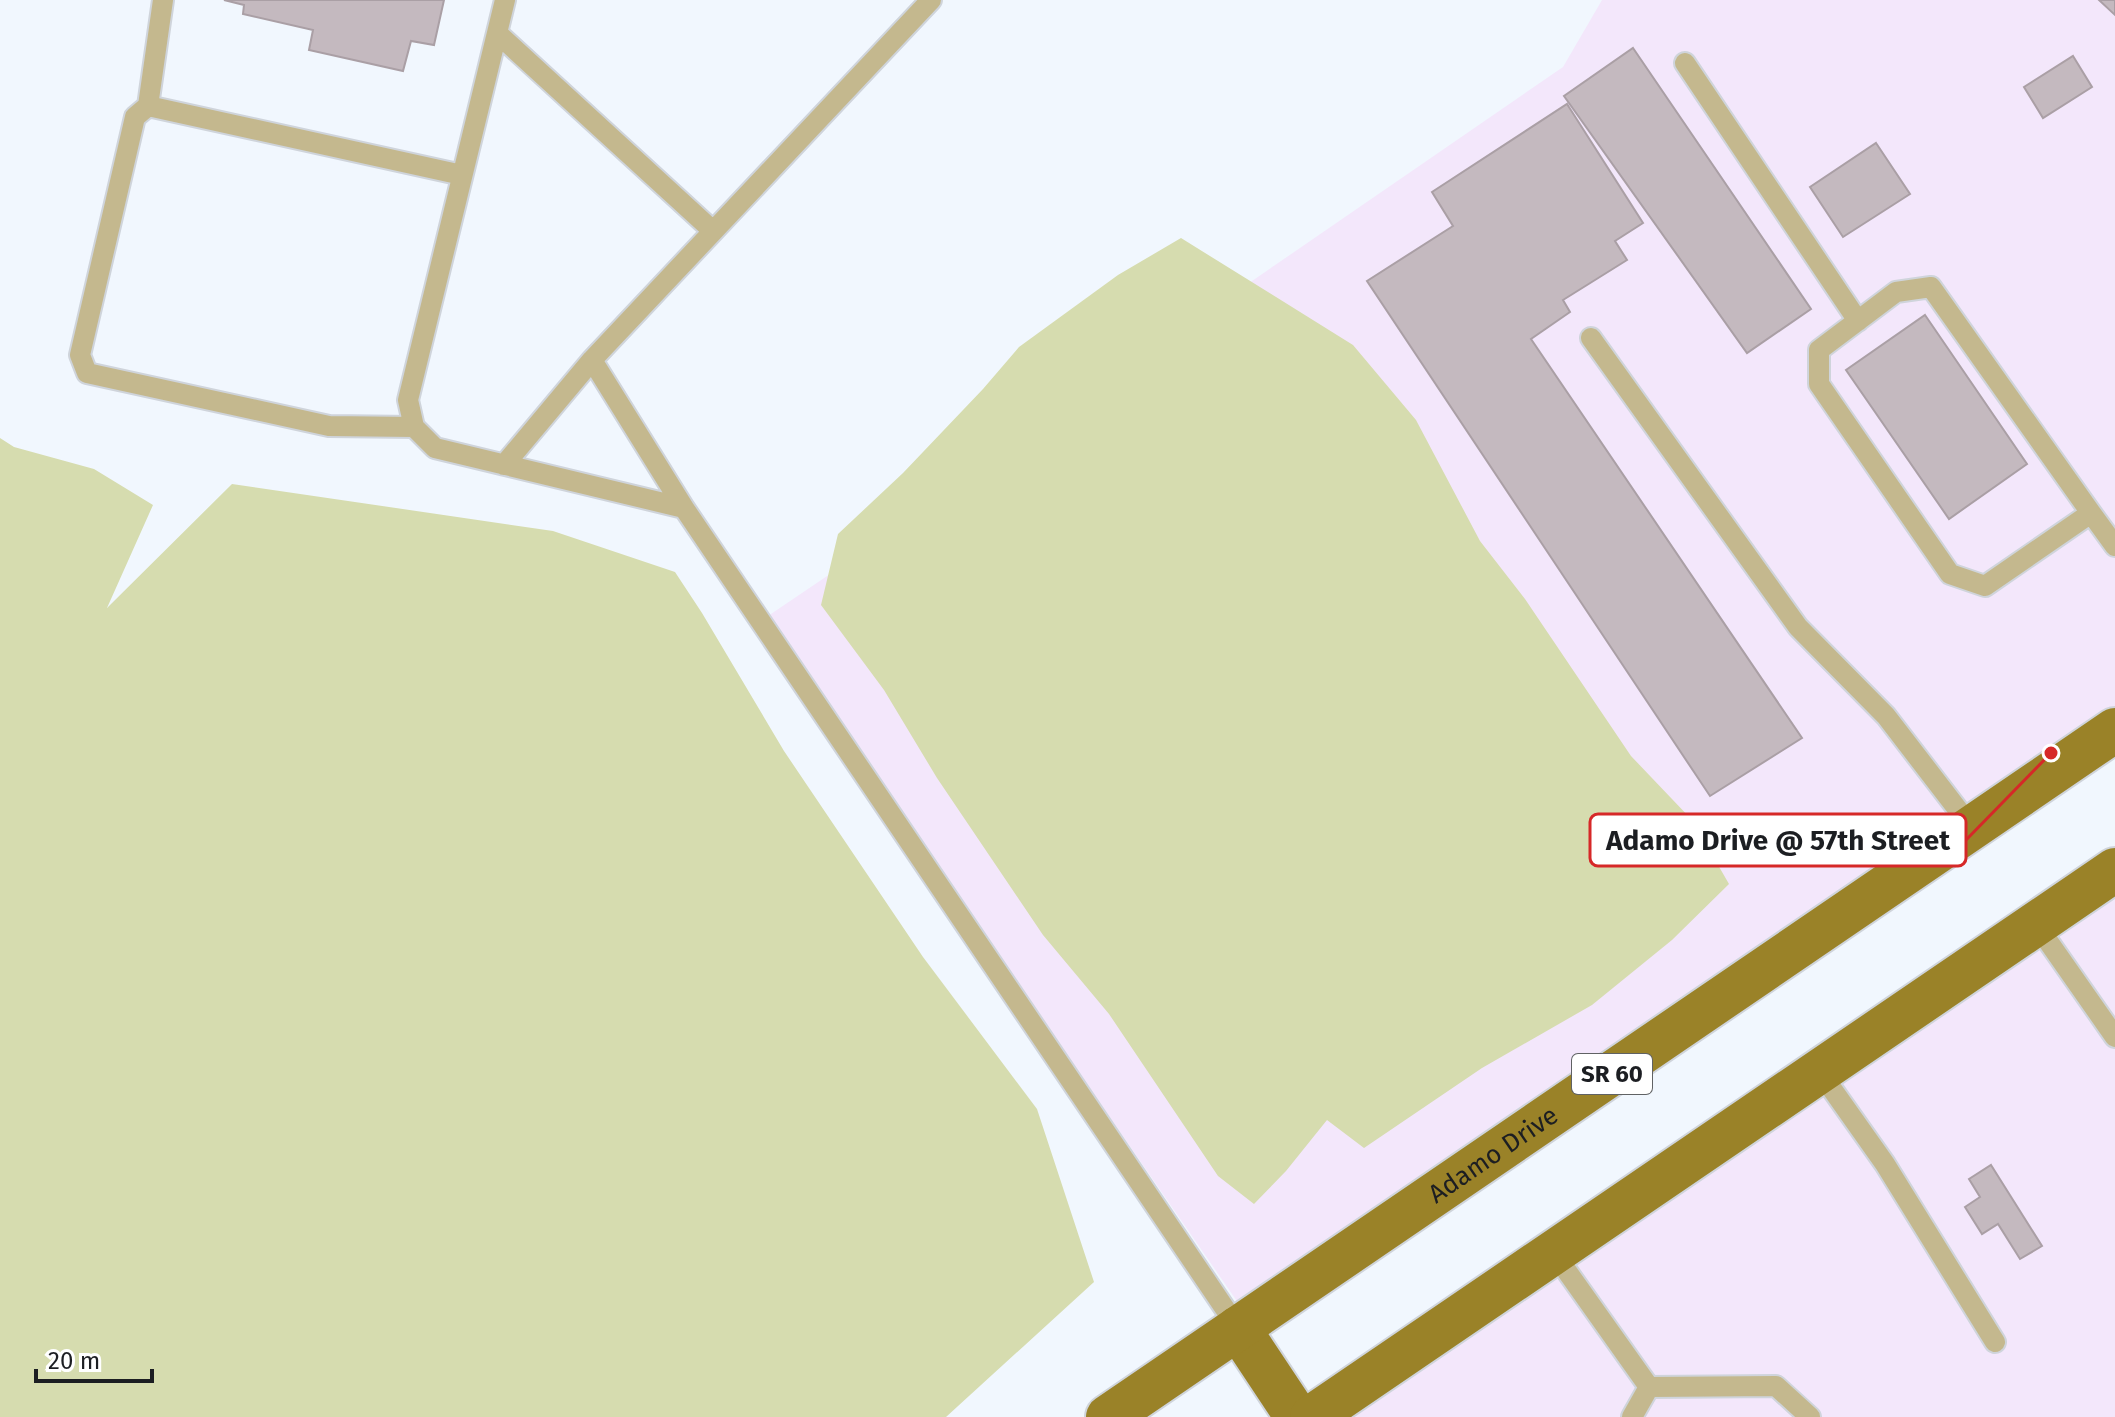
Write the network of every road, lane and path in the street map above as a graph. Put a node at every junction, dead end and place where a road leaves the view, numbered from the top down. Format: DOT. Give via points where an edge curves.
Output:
graph roads {
  1 [pos="163,0"];
  2 [pos="505,0"];
  3 [pos="931,0"];
  4 [pos="497,33"];
  5 [pos="1685,63"];
  6 [pos="148,106"];
  7 [pos="462,175"];
  8 [pos="713,231"];
  9 [pos="1858,321"];
  10 [pos="1591,338"];
  11 [pos="592,360"];
  12 [pos="414,427"];
  13 [pos="504,465"];
  14 [pos="684,508"];
  15 [pos="2091,513"];
  16 [pos="2115,546"];
  17 [pos="2115,730"];
  18 [pos="1972,828"];
  19 [pos="2115,870"];
  20 [pos="2036,924"];
  21 [pos="2115,1037"];
  22 [pos="1820,1072"];
  23 [pos="1554,1253"];
  24 [pos="1238,1328"];
  25 [pos="1995,1342"];
  26 [pos="1649,1387"];
  27 [pos="1108,1417"];
  28 [pos="1297,1417"];
  29 [pos="1312,1417"];
  30 [pos="1632,1417"];
  31 [pos="1810,1417"];
  1 -- 6 [label="lane"];
  2 -- 4 [label="lane"];
  3 -- 8 [label="lane"];
  4 -- 7 [label="lane"];
  4 -- 8 [label="lane"];
  5 -- 9 [label="lane"];
  6 -- 7 [label="lane"];
  6 -- 12 [label="lane" via="135,117 80,355 87,373 329,426"];
  7 -- 12 [label="lane" via="408,400"];
  8 -- 11 [label="lane"];
  9 -- 15 [label="lane" via="1896,292 1931,287"];
  9 -- 15 [label="lane" via="1819,350 1819,384 1950,574 1985,586"];
  10 -- 18 [label="lane" via="1798,627 1886,716"];
  11 -- 13 [label="lane"];
  11 -- 14 [label="lane"];
  12 -- 13 [label="lane" via="435,448"];
  13 -- 14 [label="lane"];
  14 -- 24 [label="lane"];
  15 -- 16 [label="lane"];
  17 -- 18 [label="main road, Adamo Drive / SR 60"];
  18 -- 24 [label="main road, Adamo Drive / SR 60"];
  19 -- 20 [label="main road"];
  20 -- 21 [label="lane"];
  20 -- 22 [label="main road"];
  22 -- 23 [label="main road"];
  22 -- 25 [label="lane" via="1885,1164"];
  23 -- 26 [label="lane"];
  23 -- 29 [label="main road"];
  24 -- 27 [label="main road, Adamo Drive / SR 60"];
  24 -- 28 [label="main road"];
  26 -- 30 [label="lane"];
  26 -- 31 [label="lane" via="1776,1386"];
}
